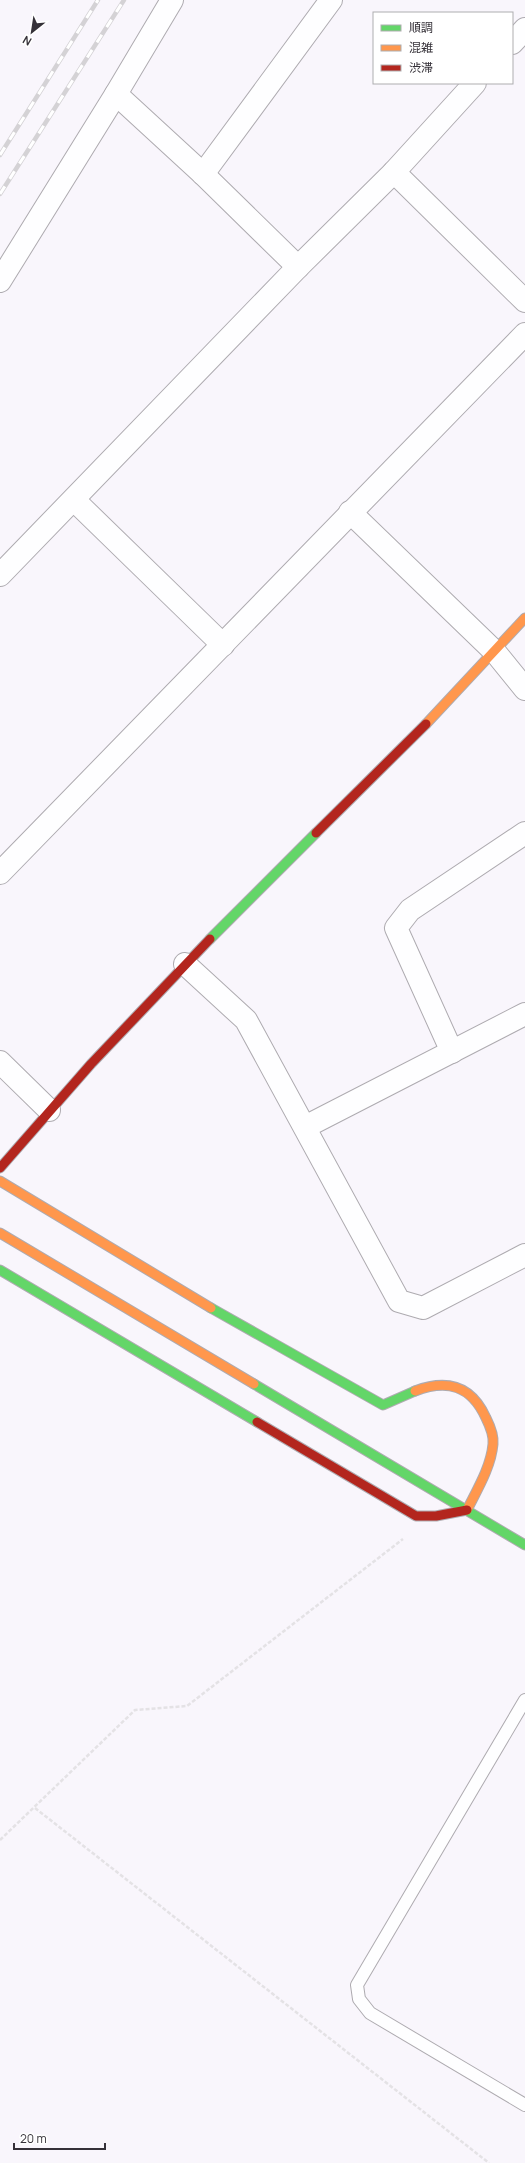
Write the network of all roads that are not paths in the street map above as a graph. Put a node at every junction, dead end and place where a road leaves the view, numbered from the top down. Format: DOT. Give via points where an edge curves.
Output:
graph roads {
  1 [pos="172,0"];
  2 [pos="331,0"];
  3 [pos="525,29"];
  4 [pos="513,42"];
  5 [pos="474,84"];
  6 [pos="116,94"];
  7 [pos="394,172"];
  8 [pos="203,174"];
  9 [pos="298,267"];
  10 [pos="0,281"];
  11 [pos="525,301"];
  12 [pos="525,334"];
  13 [pos="74,500"];
  14 [pos="350,512"];
  15 [pos="0,574"];
  16 [pos="525,618"];
  17 [pos="223,645"];
  18 [pos="495,652"];
  19 [pos="525,689"];
  20 [pos="525,833"];
  21 [pos="0,873"];
  22 [pos="185,964"];
  23 [pos="525,1014"];
  24 [pos="452,1052"];
  25 [pos="0,1062"];
  26 [pos="49,1110"];
  27 [pos="305,1127"];
  28 [pos="0,1168"];
  29 [pos="0,1182"];
  30 [pos="0,1233"];
  31 [pos="525,1255"];
  32 [pos="0,1270"];
  33 [pos="467,1510"];
  34 [pos="525,1545"];
  35 [pos="525,1700"];
  36 [pos="525,2105"];
  1 -- 6 [label="street"];
  2 -- 8 [label="street"];
  3 -- 4 [label="street"];
  5 -- 7 [label="street"];
  6 -- 8 [label="street"];
  6 -- 10 [label="street"];
  7 -- 9 [label="street"];
  7 -- 11 [label="street"];
  8 -- 9 [label="street"];
  9 -- 13 [label="street"];
  12 -- 14 [label="street"];
  13 -- 15 [label="street"];
  13 -- 17 [label="street"];
  14 -- 17 [label="street"];
  14 -- 18 [label="street"];
  16 -- 18 [label="street"];
  17 -- 21 [label="street"];
  18 -- 19 [label="street"];
  18 -- 22 [label="street" via="373,778"];
  20 -- 24 [label="street" via="410,910 396,928"];
  22 -- 26 [label="street"];
  22 -- 27 [label="street" via="246,1020"];
  23 -- 24 [label="street"];
  24 -- 27 [label="street"];
  25 -- 26 [label="street"];
  26 -- 28 [label="street"];
  27 -- 31 [label="street" via="399,1301 423,1308"];
  29 -- 33 [label="street" via="191,1296 383,1405 426,1386 454,1384 475,1398 488,1420 493,1443 487,1467"];
  30 -- 33 [label="street"];
  32 -- 33 [label="street" via="416,1516 436,1516"];
  33 -- 34 [label="street"];
  35 -- 36 [label="lane" via="358,1985 359,1999 370,2013"];
}
